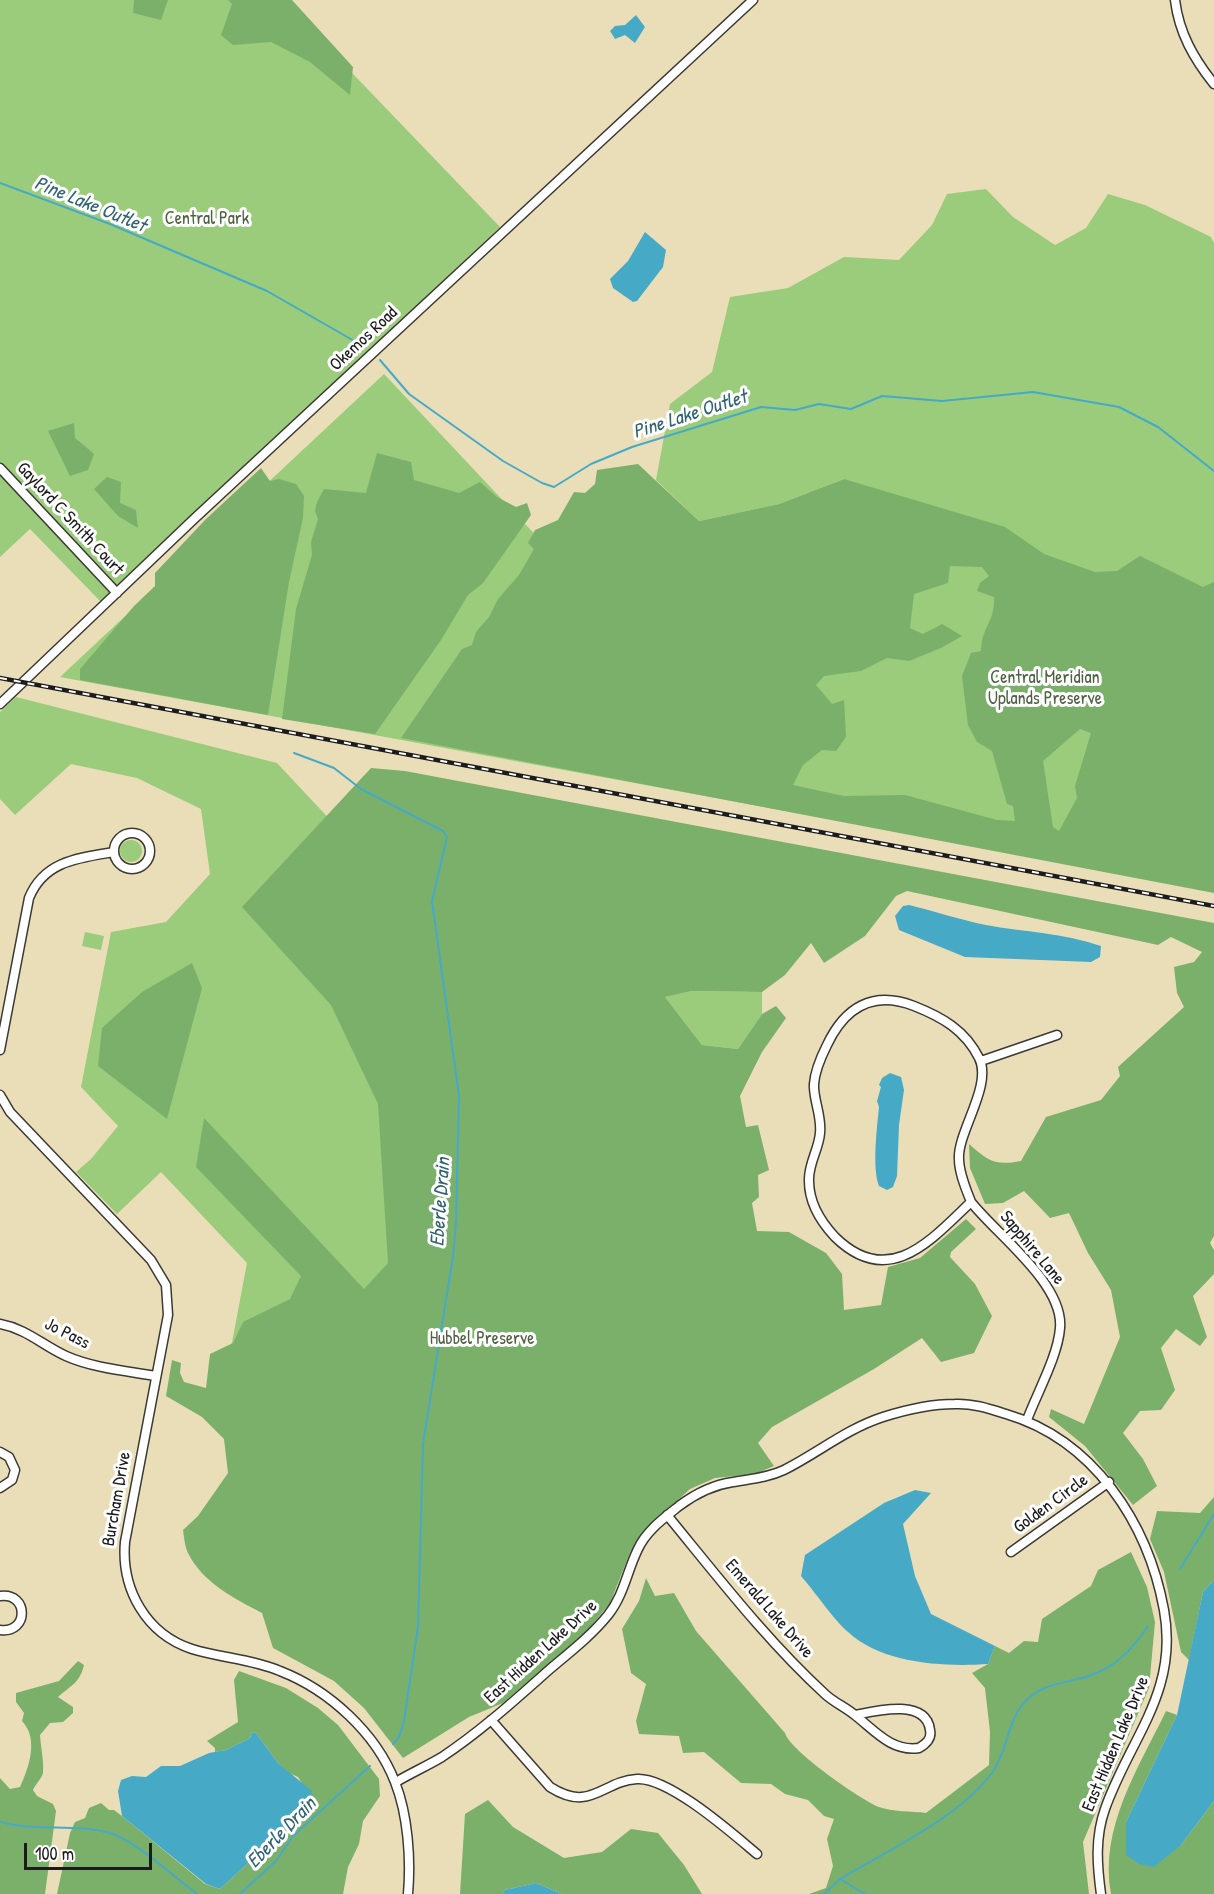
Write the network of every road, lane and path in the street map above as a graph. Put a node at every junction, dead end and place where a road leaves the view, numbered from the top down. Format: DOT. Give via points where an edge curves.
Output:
graph roads {
  1 [pos="753,0"];
  2 [pos="1175,0"];
  3 [pos="1214,84"];
  4 [pos="0,468"];
  5 [pos="117,593"];
  6 [pos="0,704"];
  7 [pos="114,852"];
  8 [pos="1057,1035"];
  9 [pos="0,1047"];
  10 [pos="981,1061"];
  11 [pos="0,1095"];
  12 [pos="971,1202"];
  13 [pos="0,1324"];
  14 [pos="156,1376"];
  15 [pos="1027,1420"];
  16 [pos="0,1452"];
  17 [pos="1109,1482"];
  18 [pos="0,1488"];
  19 [pos="667,1515"];
  20 [pos="1011,1552"];
  21 [pos="0,1596"];
  22 [pos="0,1630"];
  23 [pos="855,1714"];
  24 [pos="491,1720"];
  25 [pos="396,1782"];
  26 [pos="757,1854"];
  27 [pos="408,1894"];
  28 [pos="1101,1894"];
  1 -- 5 [label="street, Okemos Road"];
  2 -- 3 [label="street" via="1189,47"];
  4 -- 5 [label="street, Gaylord C Smith Court"];
  5 -- 6 [label="street, Okemos Road"];
  7 -- 7 [label="street" via="120,865 134,869 146,862 150,849 144,837 130,832 118,839"];
  7 -- 9 [label="street" via="61,863 36,884 29,898"];
  8 -- 10 [label="street"];
  10 -- 12 [label="street, Sapphire Lane" via="980,1087 958,1157"];
  10 -- 12 [label="street" via="956,1027 897,999 877,999 861,1005 836,1026 813,1087 821,1125 808,1179 810,1191 816,1210 842,1244 880,1261 901,1258 927,1244"];
  11 -- 14 [label="street, Burcham Drive" via="10,1112 151,1260 163,1278 169,1307"];
  12 -- 15 [label="street, Sapphire Lane" via="1048,1289 1060,1316 1057,1344"];
  13 -- 14 [label="street, Jo Pass" via="29,1333 76,1360"];
  14 -- 25 [label="street, Burcham Drive" via="125,1542 126,1574 137,1603 156,1628 177,1642 270,1667 320,1691 363,1732"];
  15 -- 17 [label="street, East Hidden Lake Drive" via="1078,1451"];
  15 -- 19 [label="street, East Hidden Lake Drive" via="988,1408 957,1404 885,1416 842,1434 770,1476 730,1482 695,1495"];
  16 -- 18 [label="street" via="12,1460 15,1470 12,1480"];
  17 -- 20 [label="street, Golden Circle"];
  17 -- 28 [label="street, East Hidden Lake Drive" via="1152,1566 1167,1630 1167,1654 1151,1712 1105,1809 1097,1847"];
  19 -- 23 [label="street, Emerald Lake Drive" via="794,1665 829,1697"];
  19 -- 24 [label="street, East Hidden Lake Drive" via="638,1548 616,1604 600,1624"];
  21 -- 22 [label="street" via="14,1598 22,1614 17,1626"];
  23 -- 23 [label="street, Emerald Lake Drive" via="898,1747 919,1748 930,1738 925,1718 912,1711"];
  24 -- 25 [label="street, East Hidden Lake Drive" via="442,1757"];
  24 -- 26 [label="street" via="537,1773 561,1794 587,1797 639,1779 676,1794"];
  25 -- 27 [label="street, Burcham Drive" via="410,1861"];
}
